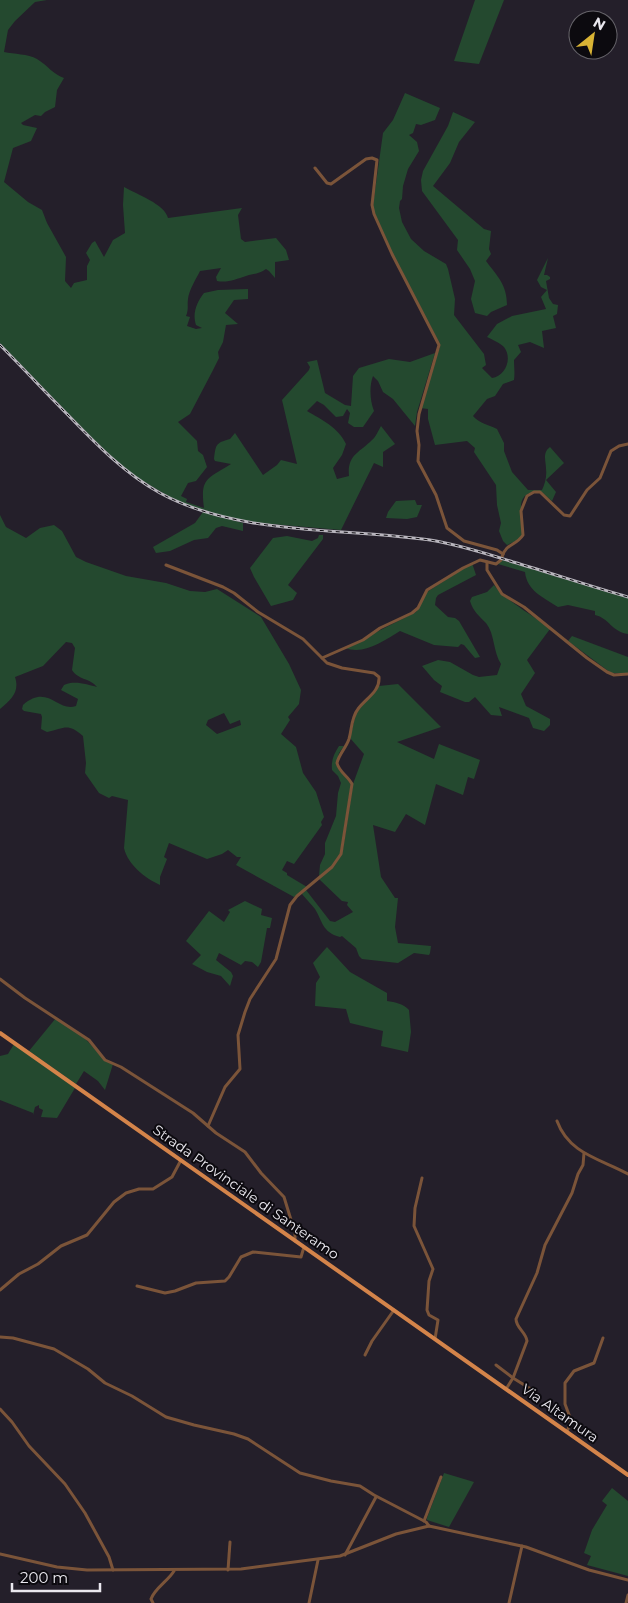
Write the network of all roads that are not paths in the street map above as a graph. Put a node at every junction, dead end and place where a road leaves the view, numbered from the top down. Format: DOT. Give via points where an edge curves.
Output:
graph roads {
  1 [pos="315,168"];
  2 [pos="628,444"];
  3 [pos="502,557"];
  4 [pos="487,562"];
  5 [pos="166,565"];
  6 [pos="322,658"];
  7 [pos="628,674"];
  8 [pos="0,979"];
  9 [pos="0,1033"];
  10 [pos="557,1122"];
  11 [pos="208,1126"];
  12 [pos="584,1153"];
  13 [pos="181,1160"];
  14 [pos="628,1174"];
  15 [pos="422,1178"];
  16 [pos="295,1240"];
  17 [pos="304,1247"];
  18 [pos="137,1286"];
  19 [pos="0,1290"];
  20 [pos="394,1310"];
  21 [pos="0,1337"];
  22 [pos="603,1338"];
  23 [pos="435,1339"];
  24 [pos="365,1355"];
  25 [pos="496,1365"];
  26 [pos="478,1370"];
  27 [pos="512,1378"];
  28 [pos="506,1389"];
  29 [pos="534,1391"];
  30 [pos="0,1409"];
  31 [pos="567,1432"];
  32 [pos="628,1475"];
  33 [pos="441,1477"];
  34 [pos="376,1496"];
  35 [pos="424,1521"];
  36 [pos="428,1526"];
  37 [pos="230,1542"];
  38 [pos="522,1546"];
  39 [pos="0,1554"];
  40 [pos="345,1555"];
  41 [pos="318,1560"];
  42 [pos="114,1570"];
  43 [pos="228,1570"];
  44 [pos="174,1571"];
  45 [pos="628,1580"];
  46 [pos="628,1595"];
  47 [pos="153,1603"];
  48 [pos="309,1603"];
  49 [pos="509,1603"];
  50 [pos="626,1603"];
  1 -- 3 [label="street" via="331,184 366,159 377,160 374,214 439,345 419,414 418,461 436,495 448,529 464,541 497,550"];
  2 -- 3 [label="street" via="611,451 600,478 570,516 564,515 540,492 527,496 521,511 522,537 506,548"];
  3 -- 4 [label="street" via="498,563"];
  4 -- 6 [label="street" via="477,561 463,568 427,590 412,613"];
  4 -- 7 [label="street" via="487,570 502,594 524,607 607,672"];
  5 -- 6 [label="street" via="229,590 258,612 304,638"];
  6 -- 11 [label="street" via="342,668 374,673 379,677 375,692 354,715 349,738 337,763 352,784 342,850 332,867 297,896 288,909 276,958 250,999 238,1032 240,1069 225,1088"];
  8 -- 11 [label="street" via="89,1040 105,1060 164,1094"];
  9 -- 13 [label="main road, Strada Provinciale di Santeramo"];
  10 -- 12 [label="street" via="565,1136"];
  11 -- 16 [label="street" via="245,1152 284,1197"];
  12 -- 14 [label="street"];
  12 -- 27 [label="street" via="572,1193 545,1245 537,1273 516,1319 527,1342"];
  13 -- 16 [label="main road, Strada Provinciale di Santeramo"];
  13 -- 19 [label="street" via="172,1178 153,1188 126,1193 114,1202 87,1235 61,1246"];
  15 -- 23 [label="street" via="414,1226 432,1269 427,1310 438,1320"];
  16 -- 17 [label="main road, Strada Provinciale di Santeramo"];
  17 -- 18 [label="street" via="301,1257 257,1252 243,1255 225,1281 196,1283 165,1293"];
  17 -- 20 [label="main road, Strada Provinciale di Santeramo"];
  20 -- 23 [label="main road, Strada Provinciale di Santeramo"];
  20 -- 24 [label="street"];
  21 -- 34 [label="street" via="50,1347 166,1417 239,1436 300,1473 357,1485"];
  22 -- 31 [label="street" via="594,1363 574,1371 565,1383 565,1404 571,1420"];
  23 -- 26 [label="main road, Strada Provinciale di Santeramo"];
  25 -- 27 [label="street"];
  26 -- 28 [label="main road, Via Altamura"];
  27 -- 28 [label="street"];
  27 -- 29 [label="street"];
  28 -- 31 [label="main road, Via Altamura"];
  30 -- 42 [label="street" via="65,1484 85,1513"];
  31 -- 32 [label="main road, Via Altamura"];
  33 -- 35 [label="street"];
  34 -- 35 [label="street"];
  34 -- 40 [label="street"];
  35 -- 36 [label="street"];
  36 -- 38 [label="street"];
  36 -- 40 [label="street" via="407,1530"];
  37 -- 43 [label="street"];
  38 -- 45 [label="street"];
  38 -- 49 [label="street"];
  39 -- 42 [label="street" via="63,1568"];
  40 -- 41 [label="street"];
  41 -- 43 [label="street"];
  41 -- 48 [label="street"];
  42 -- 44 [label="street"];
  43 -- 44 [label="street"];
  44 -- 47 [label="street" via="154,1593"];
  46 -- 50 [label="street"];
}
